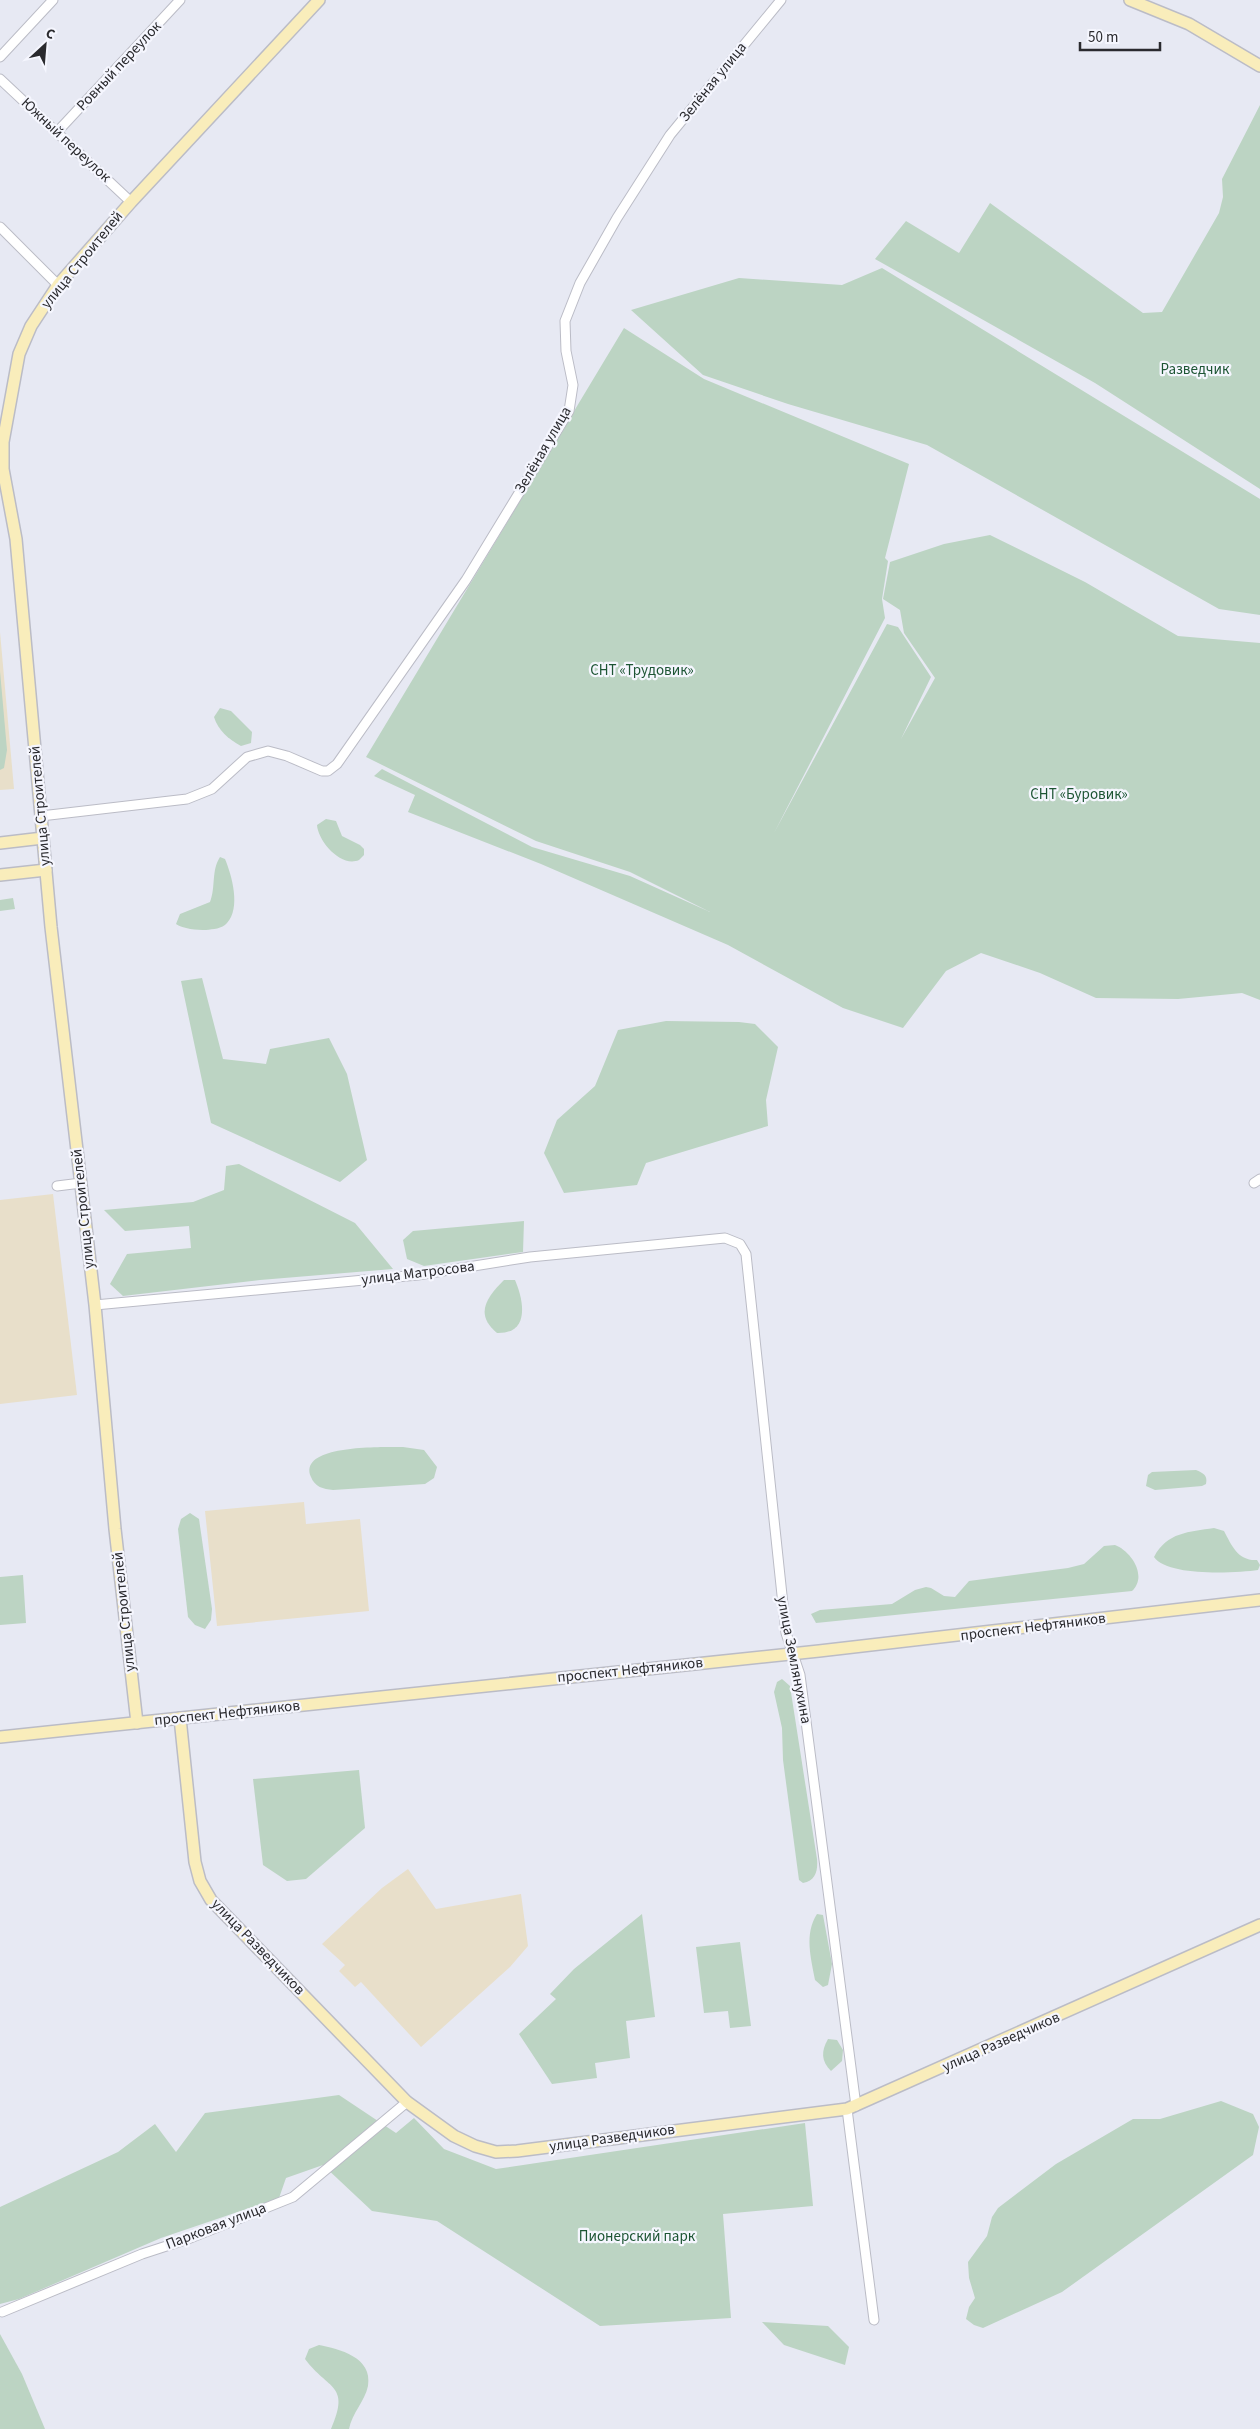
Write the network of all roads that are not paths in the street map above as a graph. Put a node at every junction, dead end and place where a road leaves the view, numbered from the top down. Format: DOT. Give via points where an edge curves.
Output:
graph roads {
  1 [pos="53,0"];
  2 [pos="180,0"];
  3 [pos="317,0"];
  4 [pos="781,0"];
  5 [pos="1130,0"];
  6 [pos="0,57"];
  7 [pos="1260,66"];
  8 [pos="0,79"];
  9 [pos="58,131"];
  10 [pos="131,202"];
  11 [pos="0,226"];
  12 [pos="58,284"];
  13 [pos="1,469"];
  14 [pos="41,816"];
  15 [pos="42,838"];
  16 [pos="0,843"];
  17 [pos="46,870"];
  18 [pos="0,875"];
  19 [pos="81,1183"];
  20 [pos="58,1186"];
  21 [pos="740,1244"];
  22 [pos="95,1305"];
  23 [pos="1260,1600"];
  24 [pos="794,1654"];
  25 [pos="180,1718"];
  26 [pos="137,1723"];
  27 [pos="0,1737"];
  28 [pos="1260,1925"];
  29 [pos="407,2102"];
  30 [pos="852,2107"];
  31 [pos="2,2312"];
  32 [pos="874,2320"];
  1 -- 6 [label="street"];
  2 -- 9 [label="street, Ровный переулок"];
  3 -- 10 [label="street, улица Строителей"];
  4 -- 14 [label="street, Зелёная улица" via="670,135 617,218 580,282 565,321 566,351 573,385 569,410 466,580 337,764 328,771 322,771 277,752 257,753 247,757 212,789 187,799"];
  5 -- 7 [label="street" via="1189,24"];
  8 -- 9 [label="street, Южный переулок"];
  9 -- 10 [label="street, Южный переулок"];
  10 -- 12 [label="street, улица Строителей"];
  11 -- 12 [label="street"];
  12 -- 13 [label="street, улица Строителей" via="31,326 19,354 8,405"];
  13 -- 14 [label="street, улица Строителей" via="16,539"];
  14 -- 15 [label="street, улица Строителей"];
  15 -- 16 [label="street"];
  15 -- 17 [label="street, улица Строителей"];
  17 -- 18 [label="street"];
  17 -- 19 [label="street, улица Строителей"];
  19 -- 20 [label="street"];
  19 -- 22 [label="street, улица Строителей"];
  21 -- 22 [label="street, улица Матросова" via="725,1238 632,1245 418,1275"];
  21 -- 24 [label="street, улица Землянухина" via="746,1254 786,1634"];
  22 -- 26 [label="street, улица Строителей"];
  23 -- 24 [label="street, проспект Нефтяников"];
  24 -- 25 [label="street, проспект Нефтяников"];
  24 -- 30 [label="street, улица Землянухина" via="800,1675"];
  25 -- 26 [label="street, проспект Нефтяников"];
  25 -- 29 [label="street, улица Разведчиков" via="195,1862 204,1890"];
  26 -- 27 [label="street, проспект Нефтяников"];
  28 -- 30 [label="street, улица Разведчиков"];
  29 -- 30 [label="street, улица Разведчиков" via="454,2136 496,2152"];
  29 -- 31 [label="street, Парковая улица" via="293,2197"];
  30 -- 32 [label="street, улица Землянухина"];
}
